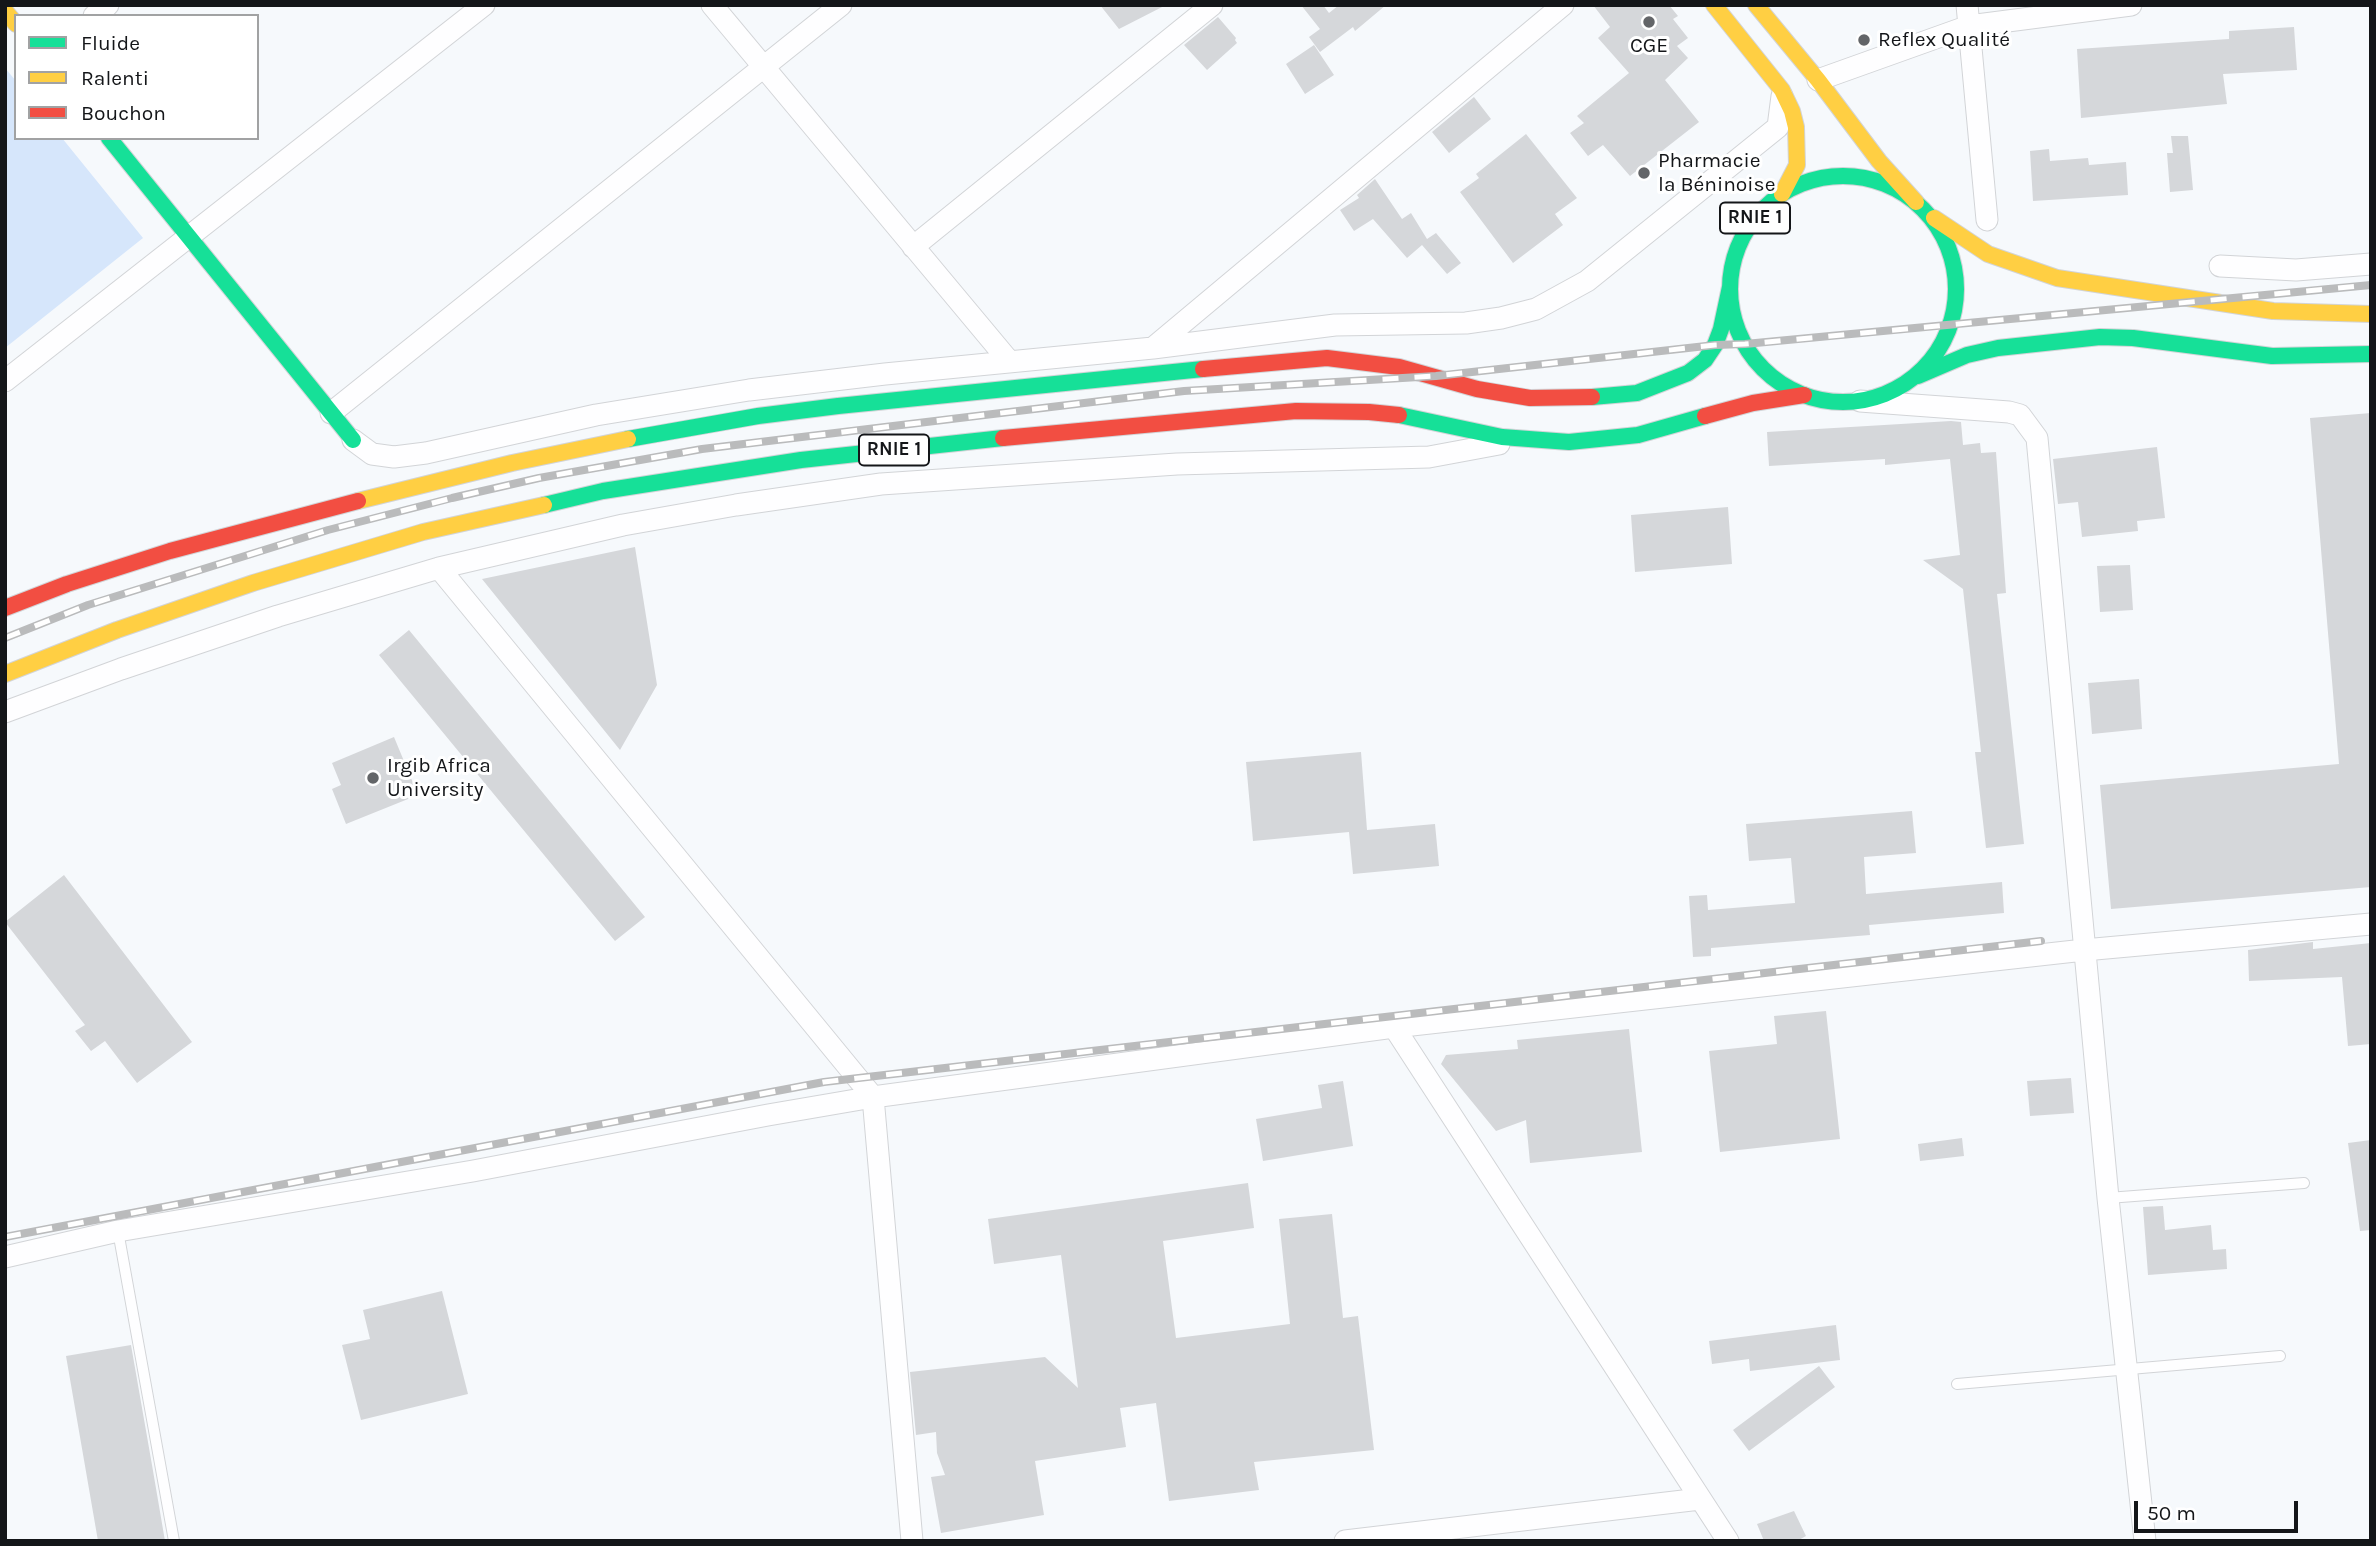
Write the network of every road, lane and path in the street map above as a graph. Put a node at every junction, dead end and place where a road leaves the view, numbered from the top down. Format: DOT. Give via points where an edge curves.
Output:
graph roads {
  1 [pos="484,5"];
  2 [pos="712,5"];
  3 [pos="841,5"];
  4 [pos="1212,5"];
  5 [pos="1563,5"];
  6 [pos="1714,5"];
  7 [pos="1756,5"];
  8 [pos="2131,5"];
  9 [pos="1968,15"];
  10 [pos="764,67"];
  11 [pos="1818,80"];
  12 [pos="1782,90"];
  13 [pos="111,140"];
  14 [pos="1782,194"];
  15 [pos="1916,202"];
  16 [pos="1928,214"];
  17 [pos="1987,220"];
  18 [pos="188,236"];
  19 [pos="913,247"];
  20 [pos="2371,264"];
  21 [pos="2220,266"];
  22 [pos="1730,287"];
  23 [pos="2371,314"];
  24 [pos="1153,348"];
  25 [pos="2371,354"];
  26 [pos="1009,362"];
  27 [pos="1911,380"];
  28 [pos="5,381"];
  29 [pos="1804,396"];
  30 [pos="1860,401"];
  31 [pos="331,413"];
  32 [pos="1172,422"];
  33 [pos="353,440"];
  34 [pos="1525,440"];
  35 [pos="1177,464"];
  36 [pos="439,569"];
  37 [pos="5,608"];
  38 [pos="5,674"];
  39 [pos="5,712"];
  40 [pos="2371,924"];
  41 [pos="2084,950"];
  42 [pos="1394,1027"];
  43 [pos="873,1097"];
  44 [pos="2304,1183"];
  45 [pos="2108,1198"];
  46 [pos="118,1231"];
  47 [pos="5,1257"];
  48 [pos="2280,1356"];
  49 [pos="2128,1369"];
  50 [pos="1957,1384"];
  51 [pos="1700,1499"];
  52 [pos="174,1541"];
  53 [pos="912,1541"];
  54 [pos="1345,1541"];
  55 [pos="1728,1541"];
  56 [pos="2145,1541"];
  1 -- 18 [label="street"];
  2 -- 10 [label="street"];
  3 -- 10 [label="street"];
  4 -- 19 [label="street"];
  5 -- 24 [label="street"];
  6 -- 12 [label="main road"];
  7 -- 11 [label="main road"];
  8 -- 9 [label="street"];
  9 -- 11 [label="street"];
  9 -- 17 [label="street"];
  10 -- 19 [label="street"];
  10 -- 31 [label="street"];
  11 -- 15 [label="main road"];
  12 -- 14 [label="main road" via="1792,111 1798,148 1797,165"];
  12 -- 24 [label="street" via="1778,127 1768,137 1587,281 1536,309 1466,323 1335,325"];
  13 -- 18 [label="main road"];
  14 -- 15 [label="main road, RNIE 1" via="1811,181 1852,177 1880,182"];
  14 -- 22 [label="main road, RNIE 1" via="1748,227 1735,256"];
  15 -- 16 [label="main road, RNIE 1"];
  16 -- 23 [label="main road, RNIE 1" via="1988,254 2056,278 2273,311"];
  16 -- 27 [label="main road, RNIE 1" via="1952,257 1956,300 1940,349"];
  18 -- 28 [label="street"];
  18 -- 31 [label="main road"];
  19 -- 26 [label="street"];
  20 -- 21 [label="street" via="2296,270"];
  22 -- 29 [label="main road, RNIE 1" via="1733,318 1749,354 1780,383"];
  22 -- 37 [label="main road, RNIE 1" via="1721,329 1705,360 1688,373 1637,393 1521,397 1399,366 1327,358 758,416 512,463 327,509 170,551"];
  24 -- 26 [label="street"];
  25 -- 27 [label="main road, RNIE 1" via="2272,356 2100,337 1967,355"];
  26 -- 33 [label="street" via="676,401 394,457 372,454"];
  27 -- 30 [label="main road, RNIE 1"];
  29 -- 30 [label="main road, RNIE 1"];
  29 -- 34 [label="main road, RNIE 1" via="1754,403 1638,435 1570,442"];
  30 -- 41 [label="street" via="2009,412 2020,415 2037,438"];
  31 -- 33 [label="main road"];
  32 -- 34 [label="main road, RNIE 1" via="1296,411 1368,412"];
  32 -- 35 [label="street"];
  32 -- 38 [label="main road, RNIE 1" via="801,460 603,491 424,532 253,583"];
  34 -- 35 [label="street" via="1429,457"];
  35 -- 36 [label="street" via="895,483 815,493 623,525"];
  36 -- 39 [label="street" via="265,621"];
  36 -- 43 [label="street"];
  40 -- 41 [label="street"];
  41 -- 42 [label="street"];
  41 -- 45 [label="street"];
  42 -- 43 [label="street"];
  42 -- 51 [label="street"];
  43 -- 46 [label="street"];
  43 -- 53 [label="street"];
  44 -- 45 [label="lane"];
  45 -- 49 [label="street"];
  46 -- 47 [label="street"];
  46 -- 52 [label="lane"];
  48 -- 49 [label="lane"];
  49 -- 50 [label="lane"];
  49 -- 56 [label="street"];
  51 -- 54 [label="street"];
  51 -- 55 [label="street"];
}
